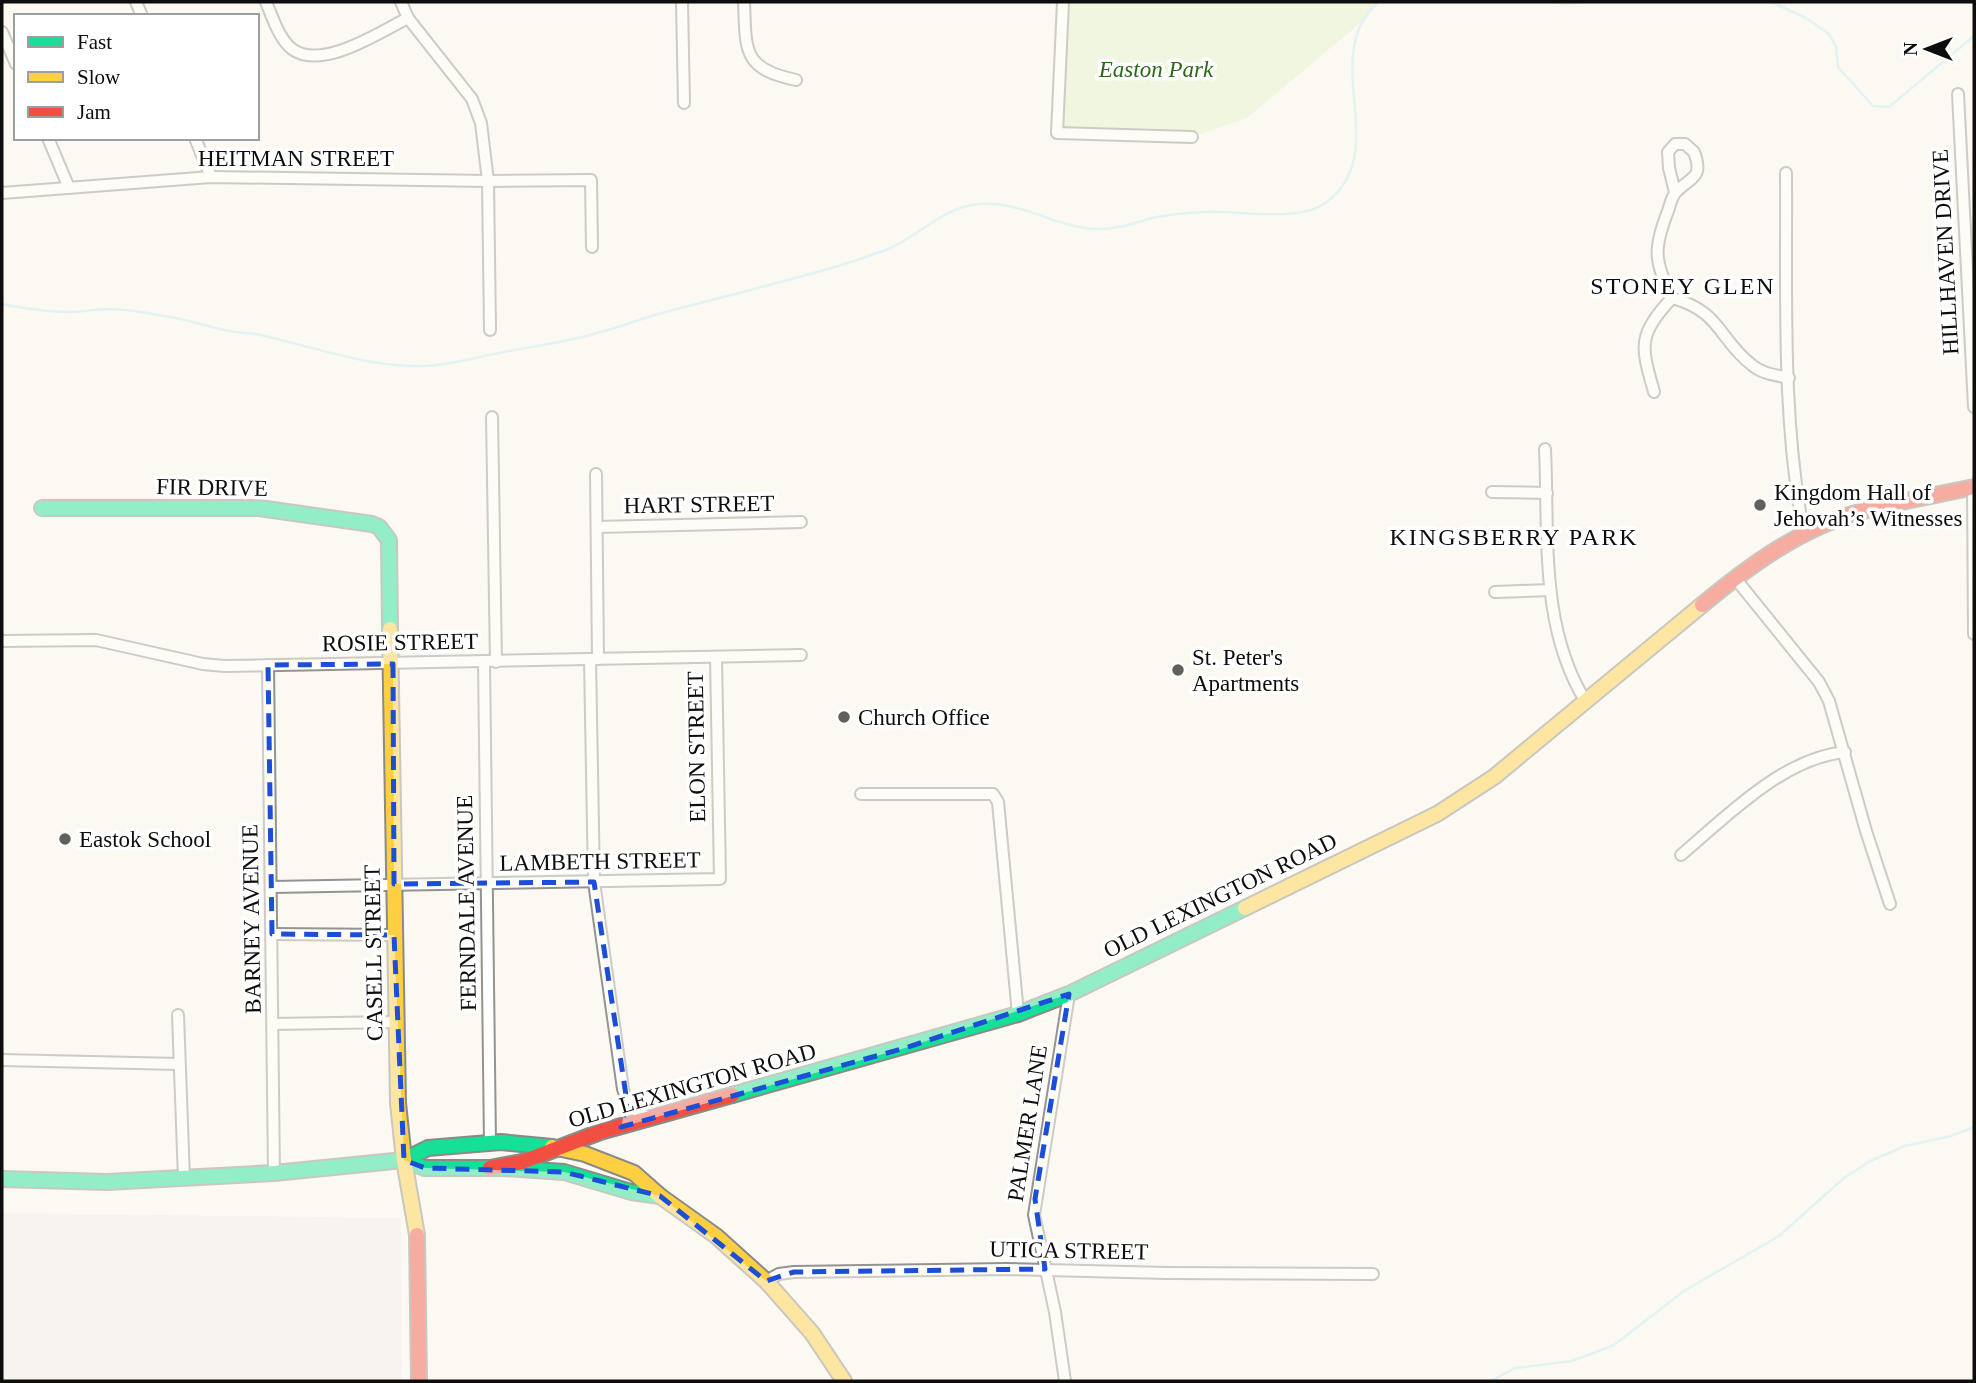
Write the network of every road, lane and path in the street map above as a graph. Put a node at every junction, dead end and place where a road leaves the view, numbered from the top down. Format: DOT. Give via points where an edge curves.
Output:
graph roads {
  1 [pos="265,2"];
  2 [pos="401,2"];
  3 [pos="682,2"];
  4 [pos="744,2"];
  5 [pos="1063,2"];
  6 [pos="408,18"];
  7 [pos="2,32"];
  8 [pos="14,59"];
  9 [pos="796,80"];
  10 [pos="1958,94"];
  11 [pos="684,103"];
  12 [pos="1192,137"];
  13 [pos="49,140"];
  14 [pos="195,140"];
  15 [pos="1786,173"];
  16 [pos="211,177"];
  17 [pos="488,181"];
  18 [pos="69,188"];
  19 [pos="1675,192"];
  20 [pos="2,193"];
  21 [pos="592,247"];
  22 [pos="1672,298"];
  23 [pos="489,330"];
  24 [pos="1789,378"];
  25 [pos="1654,393"];
  26 [pos="1974,407"];
  27 [pos="492,417"];
  28 [pos="1545,449"];
  29 [pos="596,474"];
  30 [pos="1974,487"];
  31 [pos="1492,492"];
  32 [pos="1547,493"];
  33 [pos="43,508"];
  34 [pos="801,522"];
  35 [pos="379,527"];
  36 [pos="597,527"];
  37 [pos="1804,534"];
  38 [pos="1735,578"];
  39 [pos="1550,590"];
  40 [pos="1495,592"];
  41 [pos="1974,634"];
  42 [pos="2,640"];
  43 [pos="801,655"];
  44 [pos="716,657"];
  45 [pos="594,659"];
  46 [pos="490,662"];
  47 [pos="393,664"];
  48 [pos="268,665"];
  49 [pos="1586,702"];
  50 [pos="1845,752"];
  51 [pos="861,794"];
  52 [pos="1681,855"];
  53 [pos="720,879"];
  54 [pos="594,882"];
  55 [pos="394,884"];
  56 [pos="488,884"];
  57 [pos="272,887"];
  58 [pos="1890,904"];
  59 [pos="272,934"];
  60 [pos="394,935"];
  61 [pos="1069,994"];
  62 [pos="1018,1014"];
  63 [pos="178,1015"];
  64 [pos="397,1022"];
  65 [pos="274,1024"];
  66 [pos="2,1060"];
  67 [pos="179,1064"];
  68 [pos="627,1102"];
  69 [pos="657,1117"];
  70 [pos="618,1128"];
  71 [pos="490,1143"];
  72 [pos="556,1148"];
  73 [pos="404,1160"];
  74 [pos="490,1168"];
  75 [pos="274,1173"];
  76 [pos="2,1179"];
  77 [pos="184,1179"];
  78 [pos="660,1196"];
  79 [pos="1045,1269"];
  80 [pos="1373,1274"];
  81 [pos="766,1281"];
  82 [pos="419,1381"];
  83 [pos="844,1381"];
  84 [pos="1065,1381"];
  1 -- 6 [label="street" via="290,47 320,55 347,49"];
  2 -- 6 [label="street"];
  3 -- 11 [label="street"];
  4 -- 9 [label="street" via="745,43 754,64"];
  5 -- 12 [label="street" via="1057,132"];
  6 -- 17 [label="street" via="472,99 481,123"];
  7 -- 8 [label="street"];
  10 -- 26 [label="street, HILLHAVEN DRIVE"];
  13 -- 18 [label="street"];
  14 -- 16 [label="street"];
  15 -- 24 [label="street"];
  16 -- 17 [label="street, HEITMAN STREET"];
  16 -- 18 [label="street, HEITMAN STREET"];
  17 -- 21 [label="street, HEITMAN STREET" via="591,180"];
  17 -- 23 [label="street"];
  18 -- 20 [label="street, HEITMAN STREET"];
  19 -- 22 [label="street" via="1656,254"];
  22 -- 24 [label="street" via="1702,310 1751,365"];
  22 -- 25 [label="street" via="1644,343"];
  24 -- 37 [label="street" via="1794,486"];
  27 -- 46 [label="street, FERNDALE AVENUE"];
  28 -- 32 [label="street"];
  29 -- 36 [label="street"];
  30 -- 37 [label="street, OLD LEXINGTON ROAD" via="1861,511"];
  30 -- 41 [label="street"];
  31 -- 32 [label="street"];
  32 -- 39 [label="street"];
  33 -- 35 [label="street, FIR DRIVE" via="259,508"];
  34 -- 36 [label="street, HART STREET"];
  35 -- 47 [label="street, CASELL STREET" via="389,540"];
  36 -- 45 [label="street"];
  37 -- 38 [label="street, OLD LEXINGTON ROAD"];
  38 -- 49 [label="street, OLD LEXINGTON ROAD"];
  38 -- 50 [label="street" via="1819,682"];
  39 -- 40 [label="street"];
  39 -- 49 [label="street" via="1562,654"];
  42 -- 48 [label="street, ROSIE STREET" via="96,640 203,664"];
  43 -- 44 [label="street, ROSIE STREET"];
  44 -- 45 [label="street, ROSIE STREET"];
  44 -- 53 [label="street, ELON STREET"];
  45 -- 46 [label="street, ROSIE STREET"];
  45 -- 54 [label="street"];
  46 -- 47 [label="street, ROSIE STREET"];
  46 -- 56 [label="street, FERNDALE AVENUE"];
  47 -- 48 [label="street, ROSIE STREET"];
  47 -- 55 [label="street, CASELL STREET"];
  48 -- 57 [label="street, BARNEY AVENUE"];
  49 -- 61 [label="street, OLD LEXINGTON ROAD" via="1494,777 1437,814"];
  50 -- 52 [label="street" via="1809,761 1766,786"];
  50 -- 58 [label="street"];
  51 -- 62 [label="street" via="993,794 998,802"];
  53 -- 54 [label="street, LAMBETH STREET"];
  54 -- 56 [label="street, LAMBETH STREET"];
  54 -- 68 [label="street"];
  55 -- 56 [label="street, LAMBETH STREET"];
  55 -- 57 [label="street, LAMBETH STREET"];
  55 -- 60 [label="street, CASELL STREET"];
  56 -- 71 [label="street, FERNDALE AVENUE"];
  57 -- 59 [label="street, BARNEY AVENUE"];
  59 -- 60 [label="street"];
  59 -- 65 [label="street, BARNEY AVENUE"];
  60 -- 64 [label="street, CASELL STREET"];
  61 -- 62 [label="street, OLD LEXINGTON ROAD"];
  61 -- 79 [label="street, PALMER LANE" via="1035,1199"];
  62 -- 69 [label="street, OLD LEXINGTON ROAD"];
  63 -- 67 [label="street"];
  64 -- 65 [label="street"];
  64 -- 73 [label="street, CASELL STREET"];
  65 -- 75 [label="street, BARNEY AVENUE"];
  66 -- 67 [label="street"];
  67 -- 77 [label="street"];
  68 -- 69 [label="street" via="645,1116"];
  68 -- 70 [label="street"];
  69 -- 70 [label="street, OLD LEXINGTON ROAD"];
  70 -- 72 [label="street, OLD LEXINGTON ROAD"];
  71 -- 72 [label="street, OLD LEXINGTON ROAD"];
  71 -- 73 [label="street, OLD LEXINGTON ROAD" via="428,1148"];
  72 -- 74 [label="street" via="522,1162"];
  72 -- 78 [label="street" via="615,1164 634,1173"];
  73 -- 74 [label="street, OLD LEXINGTON ROAD" via="425,1168"];
  73 -- 75 [label="street, OLD LEXINGTON ROAD"];
  73 -- 82 [label="street, CASELL STREET" via="417,1228"];
  74 -- 78 [label="street" via="564,1172"];
  75 -- 77 [label="street, OLD LEXINGTON ROAD"];
  76 -- 77 [label="street, OLD LEXINGTON ROAD"];
  78 -- 81 [label="street" via="716,1236"];
  79 -- 80 [label="street, UTICA STREET"];
  79 -- 81 [label="street, UTICA STREET" via="794,1272"];
  79 -- 84 [label="street, PALMER LANE"];
  81 -- 83 [label="street" via="812,1333"];
}
